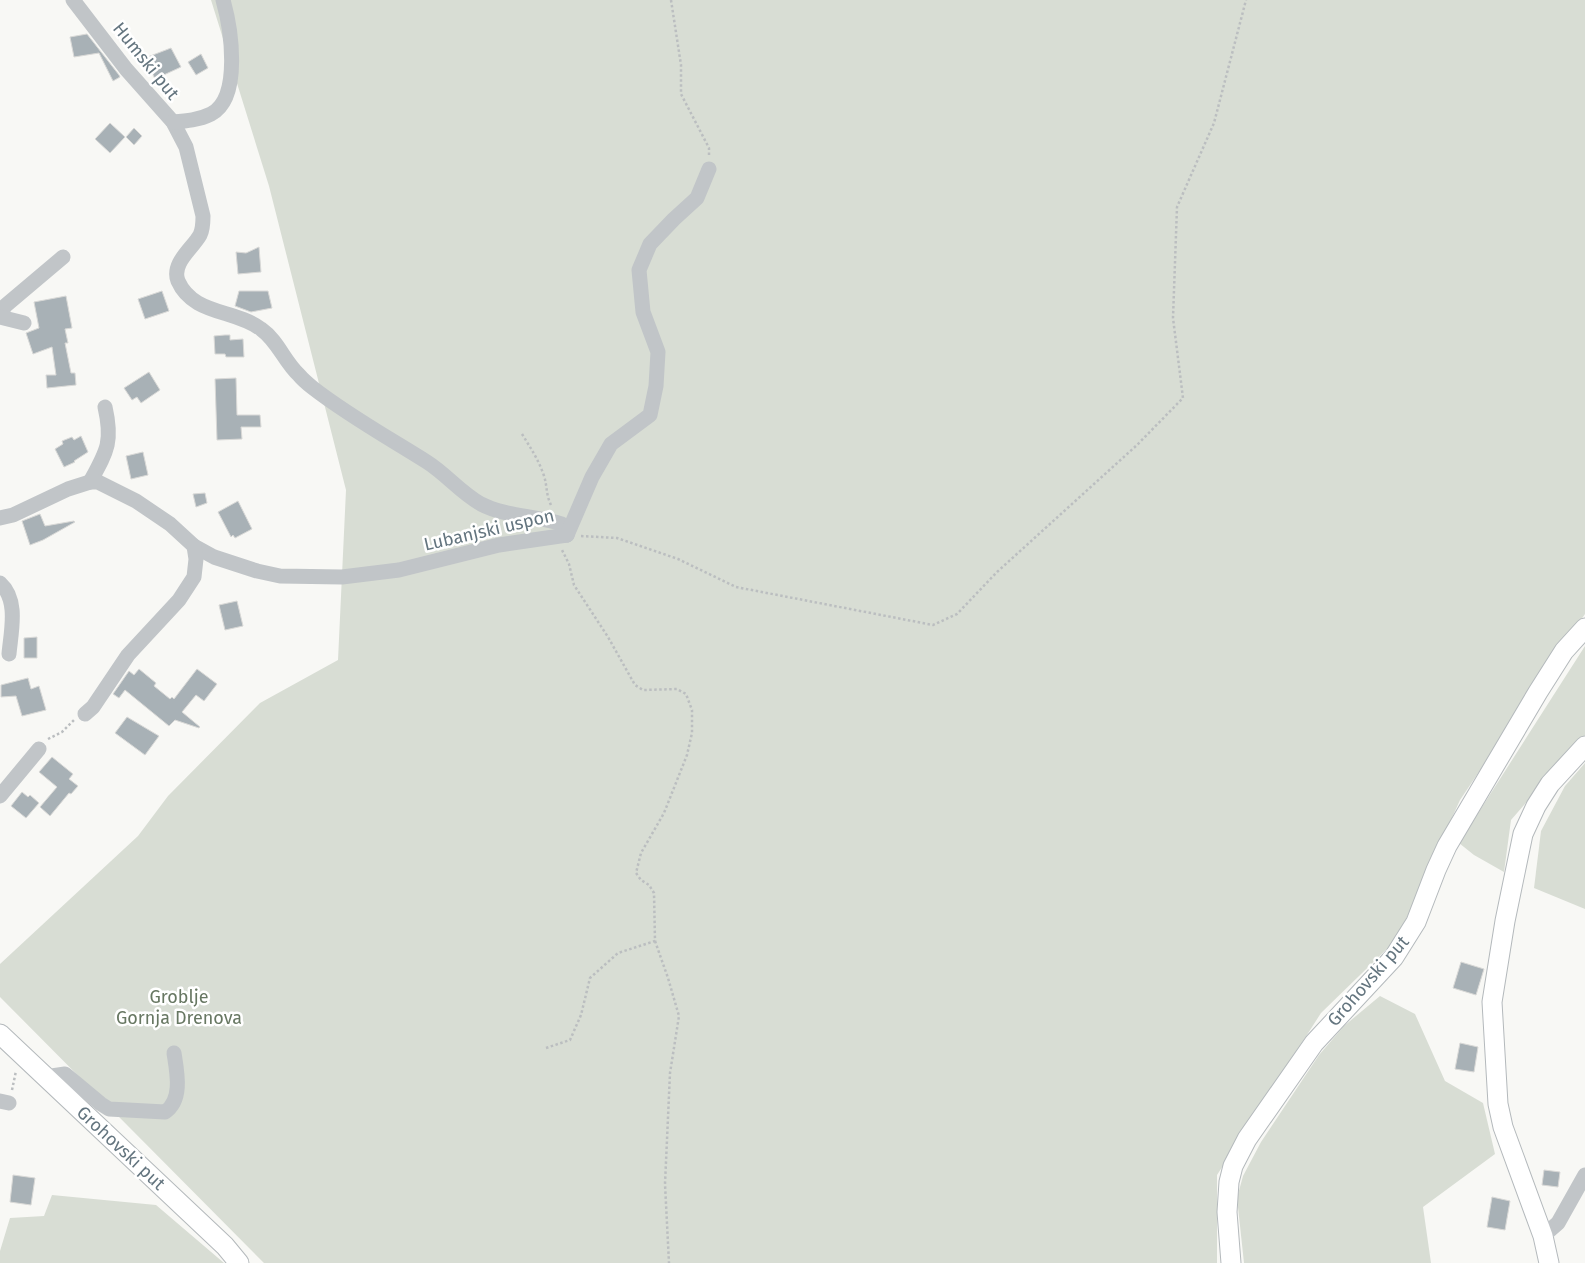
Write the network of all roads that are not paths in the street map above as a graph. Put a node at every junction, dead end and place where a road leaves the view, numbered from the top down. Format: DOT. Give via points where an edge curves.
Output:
graph roads {
  1 [pos="73,0"];
  2 [pos="224,0"];
  3 [pos="172,122"];
  4 [pos="709,169"];
  5 [pos="63,257"];
  6 [pos="0,316"];
  7 [pos="24,323"];
  8 [pos="254,325"];
  9 [pos="105,407"];
  10 [pos="90,482"];
  11 [pos="0,518"];
  12 [pos="561,532"];
  13 [pos="194,546"];
  14 [pos="0,583"];
  15 [pos="1585,628"];
  16 [pos="9,654"];
  17 [pos="84,714"];
  18 [pos="1585,746"];
  19 [pos="39,749"];
  20 [pos="0,796"];
  21 [pos="0,1034"];
  22 [pos="174,1053"];
  23 [pos="46,1077"];
  24 [pos="1585,1176"];
  25 [pos="1544,1236"];
  26 [pos="239,1263"];
  27 [pos="1231,1263"];
  28 [pos="1549,1263"];
  1 -- 3 [label="street, Humski put"];
  2 -- 3 [label="street, Humski put" via="232,47 227,93 212,114 195,120"];
  3 -- 8 [label="street, Humski put" via="186,147 203,216 199,236 184,256 177,279 189,298 199,304"];
  4 -- 12 [label="street" via="697,198 650,244 640,270 643,312 658,352 650,414 610,444"];
  5 -- 6 [label="street" via="5,306"];
  6 -- 7 [label="street"];
  8 -- 12 [label="street, Lubanjski uspon" via="262,329 298,375 314,388 429,463 480,503 497,510 545,518"];
  9 -- 10 [label="street" via="110,426 108,446"];
  10 -- 11 [label="street"];
  10 -- 13 [label="street, Lubanjski uspon" via="98,482 136,501 170,524"];
  12 -- 13 [label="street, Lubanjski uspon" via="399,570 342,577 265,573 214,557"];
  13 -- 17 [label="street" via="194,577 179,600 128,655 93,707"];
  14 -- 16 [label="street" via="7,589 13,614"];
  15 -- 27 [label="main road, Grohovski put" via="1564,651 1538,692 1447,846 1405,942 1314,1043 1248,1139 1233,1166 1229,1182 1227,1212"];
  18 -- 25 [label="main road" via="1550,784 1523,834 1492,1002 1498,1104 1503,1127"];
  19 -- 20 [label="street"];
  21 -- 23 [label="main road, Grohovski put"];
  22 -- 23 [label="street" via="177,1086 171,1108 165,1112 109,1109 65,1074"];
  23 -- 26 [label="main road, Grohovski put" via="225,1246"];
  24 -- 25 [label="street" via="1558,1224"];
  25 -- 28 [label="main road"];
}
